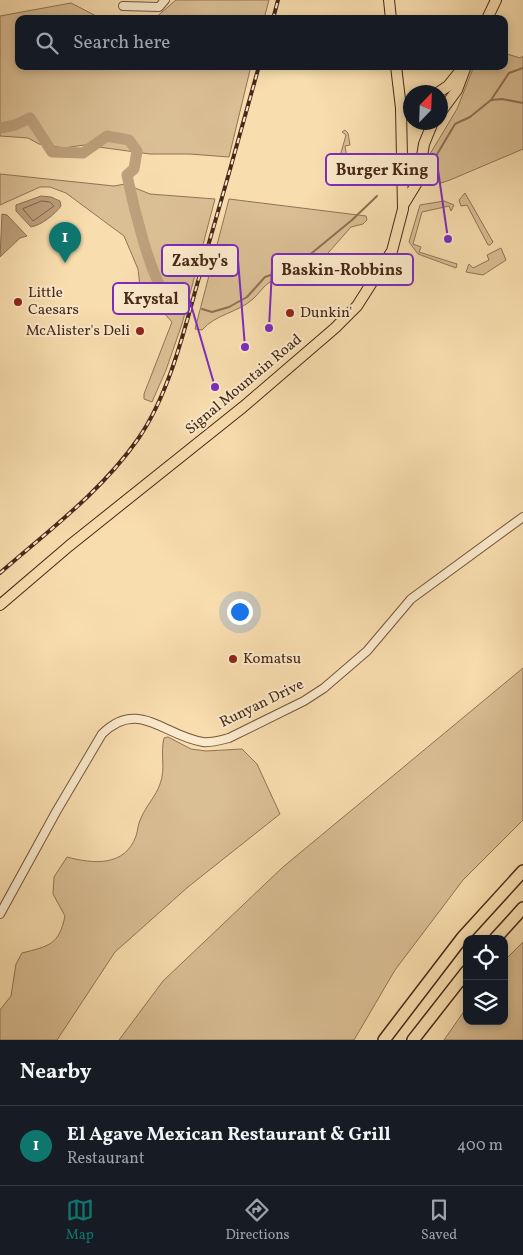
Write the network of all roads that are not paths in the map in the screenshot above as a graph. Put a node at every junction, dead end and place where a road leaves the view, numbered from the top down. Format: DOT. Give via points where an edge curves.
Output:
graph roads {
  1 [pos="165,0"];
  2 [pos="388,0"];
  3 [pos="496,0"];
  4 [pos="124,6"];
  5 [pos="390,15"];
  6 [pos="489,15"];
  7 [pos="397,70"];
  8 [pos="462,70"];
  9 [pos="464,70"];
  10 [pos="448,86"];
  11 [pos="403,95"];
  12 [pos="448,102"];
  13 [pos="406,130"];
  14 [pos="430,130"];
  15 [pos="404,205"];
  16 [pos="523,517"];
  17 [pos="0,605"];
  18 [pos="523,871"];
  19 [pos="523,908"];
  20 [pos="0,914"];
  21 [pos="499,935"];
  22 [pos="463,976"];
  23 [pos="384,1040"];
  24 [pos="413,1040"];
  1 -- 4 [label="street" via="158,8"];
  2 -- 5 [label="main road"];
  3 -- 6 [label="main road"];
  7 -- 11 [label="main road, Signal Mountain Road"];
  8 -- 10 [label="main road"];
  9 -- 12 [label="main road"];
  13 -- 15 [label="main road, Signal Mountain Road"];
  14 -- 15 [label="main road" via="418,181"];
  15 -- 17 [label="main road, Signal Mountain Road" via="392,251 357,306 335,328"];
  16 -- 20 [label="street, Runyan Drive" via="411,599 366,651 304,701 230,738 204,742 143,720 128,719 110,726 102,734 56,812"];
  18 -- 23 [label="highway" via="462,938"];
  19 -- 21 [label="highway"];
  22 -- 24 [label="highway"];
}
